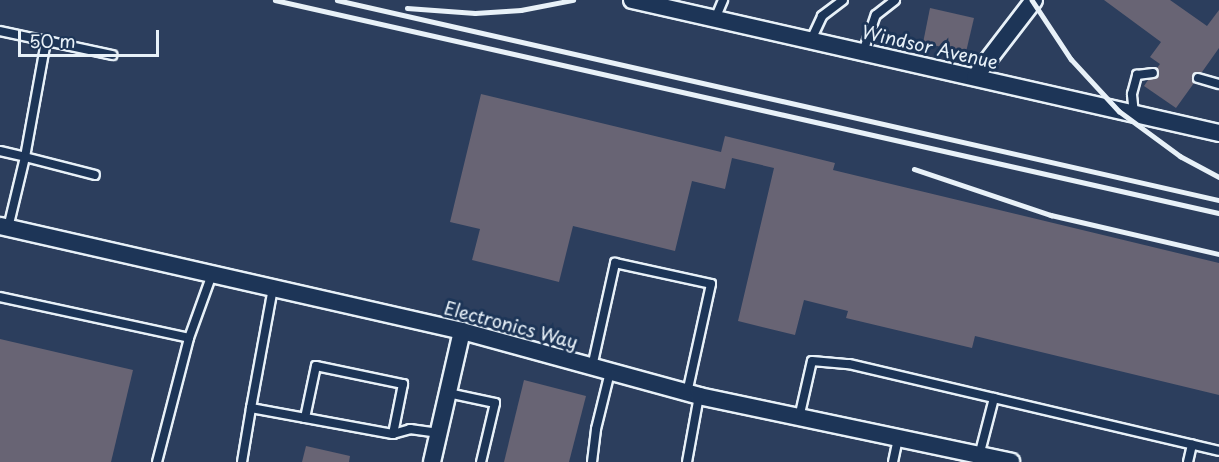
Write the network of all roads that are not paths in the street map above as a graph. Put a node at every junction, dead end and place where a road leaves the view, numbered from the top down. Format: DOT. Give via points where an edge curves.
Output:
graph roads {
  1 [pos="632,0"];
  2 [pos="723,0"];
  3 [pos="843,0"];
  4 [pos="895,0"];
  5 [pos="1034,0"];
  6 [pos="715,19"];
  7 [pos="0,31"];
  8 [pos="811,40"];
  9 [pos="46,41"];
  10 [pos="863,52"];
  11 [pos="112,55"];
  12 [pos="1153,73"];
  13 [pos="975,77"];
  14 [pos="1198,78"];
  15 [pos="1219,84"];
  16 [pos="1134,114"];
  17 [pos="1219,133"];
  18 [pos="0,152"];
  19 [pos="25,157"];
  20 [pos="94,175"];
  21 [pos="4,227"];
  22 [pos="212,274"];
  23 [pos="273,288"];
  24 [pos="0,297"];
  25 [pos="462,331"];
  26 [pos="189,338"];
  27 [pos="592,367"];
  28 [pos="610,372"];
  29 [pos="448,393"];
  30 [pos="693,395"];
  31 [pos="994,398"];
  32 [pos="252,408"];
  33 [pos="305,418"];
  34 [pos="799,418"];
  35 [pos="439,433"];
  36 [pos="393,434"];
  37 [pos="898,439"];
  38 [pos="1192,444"];
  39 [pos="1219,451"];
  40 [pos="979,456"];
  41 [pos="157,462"];
  42 [pos="242,462"];
  43 [pos="432,462"];
  44 [pos="481,462"];
  45 [pos="592,462"];
  46 [pos="687,462"];
  47 [pos="893,462"];
  48 [pos="1006,462"];
  49 [pos="1188,462"];
  1 -- 6 [label="street, Windsor Avenue"];
  2 -- 6 [label="lane"];
  3 -- 8 [label="lane" via="822,16"];
  4 -- 10 [label="lane" via="876,15"];
  5 -- 13 [label="street"];
  6 -- 8 [label="street, Windsor Avenue"];
  7 -- 9 [label="lane"];
  8 -- 10 [label="street, Windsor Avenue"];
  9 -- 11 [label="lane"];
  9 -- 19 [label="lane"];
  10 -- 13 [label="street, Windsor Avenue"];
  12 -- 16 [label="lane" via="1137,75 1132,94"];
  13 -- 16 [label="street, Windsor Avenue"];
  14 -- 15 [label="lane"];
  16 -- 17 [label="street, Windsor Avenue"];
  18 -- 19 [label="lane"];
  19 -- 20 [label="lane"];
  19 -- 21 [label="lane"];
  21 -- 22 [label="street, Electronics Way"];
  22 -- 23 [label="street, Electronics Way"];
  22 -- 26 [label="lane"];
  23 -- 25 [label="street, Electronics Way"];
  23 -- 32 [label="lane"];
  24 -- 26 [label="lane"];
  25 -- 27 [label="street, Electronics Way"];
  25 -- 29 [label="street"];
  26 -- 41 [label="lane"];
  27 -- 28 [label="street, Electronics Way"];
  27 -- 30 [label="lane" via="615,263 711,284"];
  28 -- 30 [label="street, Electronics Way"];
  28 -- 45 [label="lane"];
  29 -- 35 [label="street"];
  29 -- 44 [label="lane" via="495,403"];
  30 -- 34 [label="street, Electronics Way"];
  30 -- 46 [label="lane"];
  31 -- 34 [label="lane" via="849,364 812,361"];
  31 -- 38 [label="lane"];
  31 -- 40 [label="lane"];
  32 -- 33 [label="lane"];
  32 -- 42 [label="lane"];
  33 -- 36 [label="lane"];
  33 -- 36 [label="lane" via="316,366 404,384"];
  34 -- 37 [label="street, Electronics Way"];
  35 -- 36 [label="lane" via="410,429"];
  35 -- 43 [label="street"];
  37 -- 40 [label="street, Electronics Way"];
  37 -- 47 [label="lane"];
  38 -- 39 [label="lane"];
  38 -- 49 [label="lane"];
  40 -- 48 [label="street, Electronics Way"];
}
